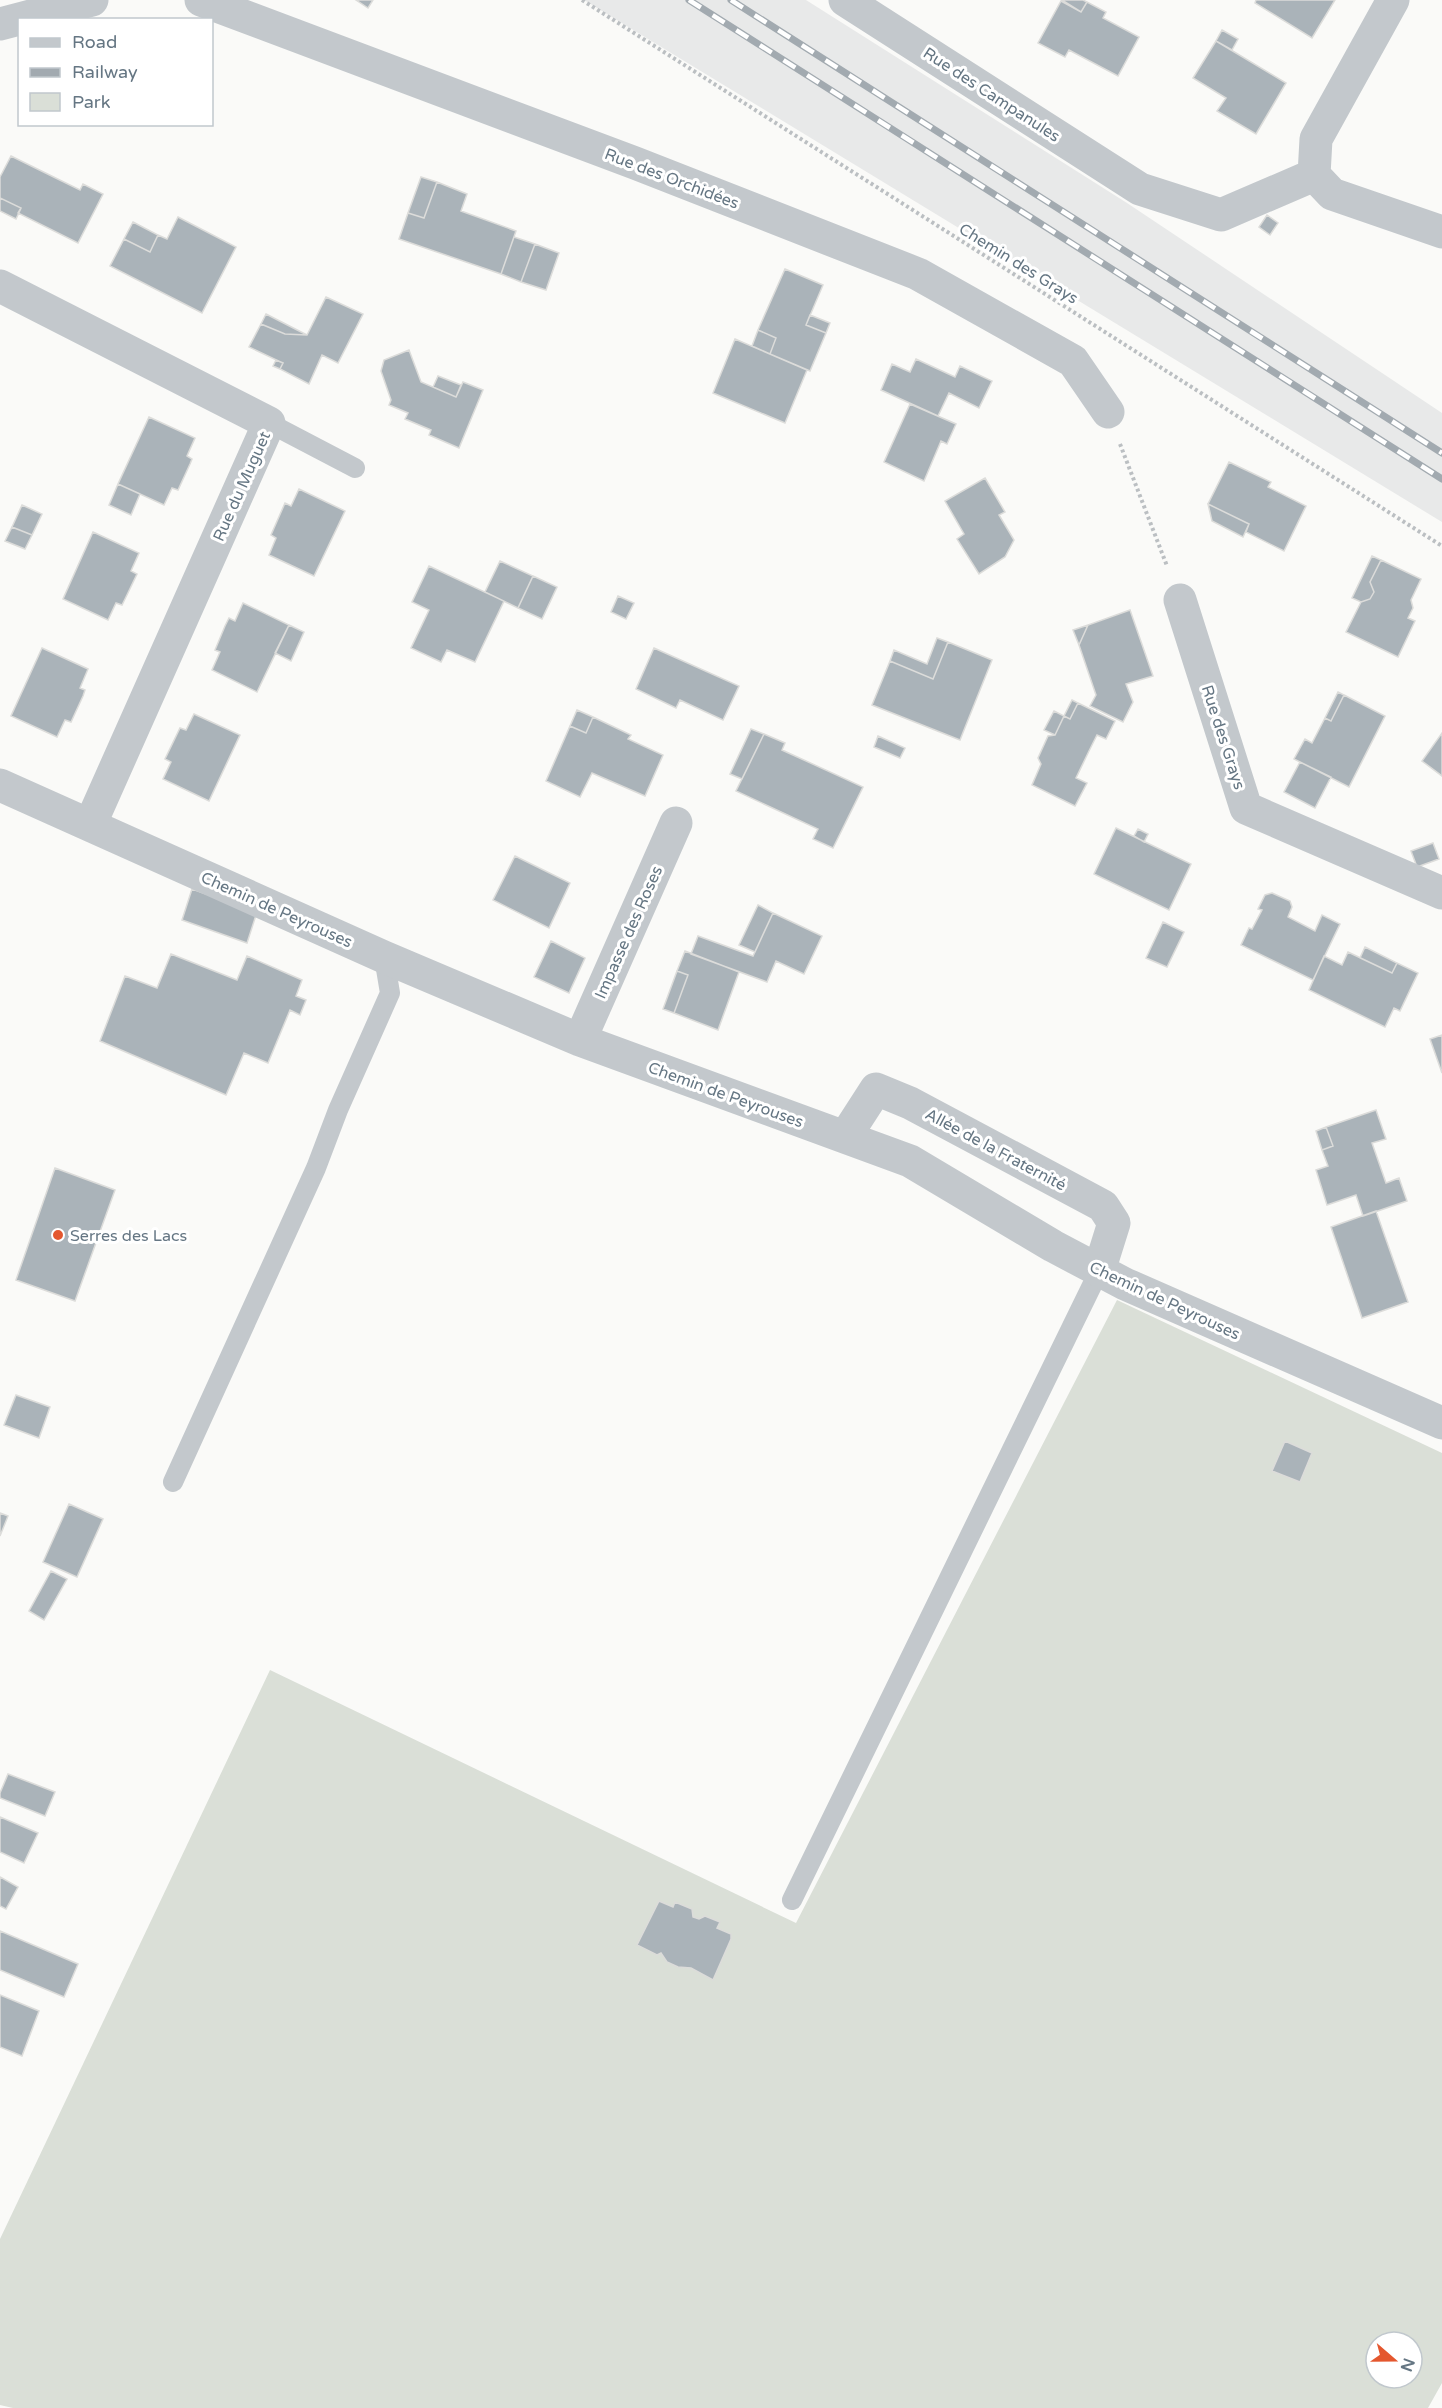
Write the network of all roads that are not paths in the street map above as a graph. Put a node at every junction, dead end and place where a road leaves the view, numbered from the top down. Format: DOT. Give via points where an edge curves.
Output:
graph roads {
  1 [pos="92,0"];
  2 [pos="201,0"];
  3 [pos="845,0"];
  4 [pos="1393,0"];
  5 [pos="23,18"];
  6 [pos="18,19"];
  7 [pos="0,24"];
  8 [pos="1314,175"];
  9 [pos="1442,232"];
  10 [pos="0,286"];
  11 [pos="1108,412"];
  12 [pos="269,423"];
  13 [pos="355,468"];
  14 [pos="1180,600"];
  15 [pos="0,785"];
  16 [pos="676,823"];
  17 [pos="90,825"];
  18 [pos="1442,893"];
  19 [pos="384,957"];
  20 [pos="580,1040"];
  21 [pos="845,1137"];
  22 [pos="1099,1271"];
  23 [pos="1442,1423"];
  24 [pos="173,1482"];
  25 [pos="792,1900"];
  1 -- 5 [label="street"];
  2 -- 11 [label="street, Rue des Orchidées" via="918,274 1073,361"];
  3 -- 8 [label="street, Rue des Campanules" via="1140,189 1221,215"];
  4 -- 8 [label="street" via="1316,140"];
  6 -- 7 [label="street"];
  8 -- 9 [label="street" via="1332,194"];
  10 -- 12 [label="street, Rue du Muguet"];
  12 -- 13 [label="lane"];
  12 -- 17 [label="street, Rue du Muguet"];
  14 -- 18 [label="street, Rue des Grays" via="1246,808"];
  15 -- 17 [label="street, Chemin de Peyrouses"];
  16 -- 20 [label="street, Impasse des Roses"];
  17 -- 19 [label="street, Chemin de Peyrouses"];
  19 -- 20 [label="street, Chemin de Peyrouses"];
  19 -- 24 [label="lane" via="390,993 316,1168"];
  20 -- 21 [label="street, Chemin de Peyrouses"];
  21 -- 22 [label="street, Chemin de Peyrouses" via="910,1161"];
  21 -- 22 [label="street, Allée de la Fraternité" via="876,1089 910,1103 1103,1206 1114,1223"];
  22 -- 23 [label="street, Chemin de Peyrouses"];
  22 -- 25 [label="lane"];
}
